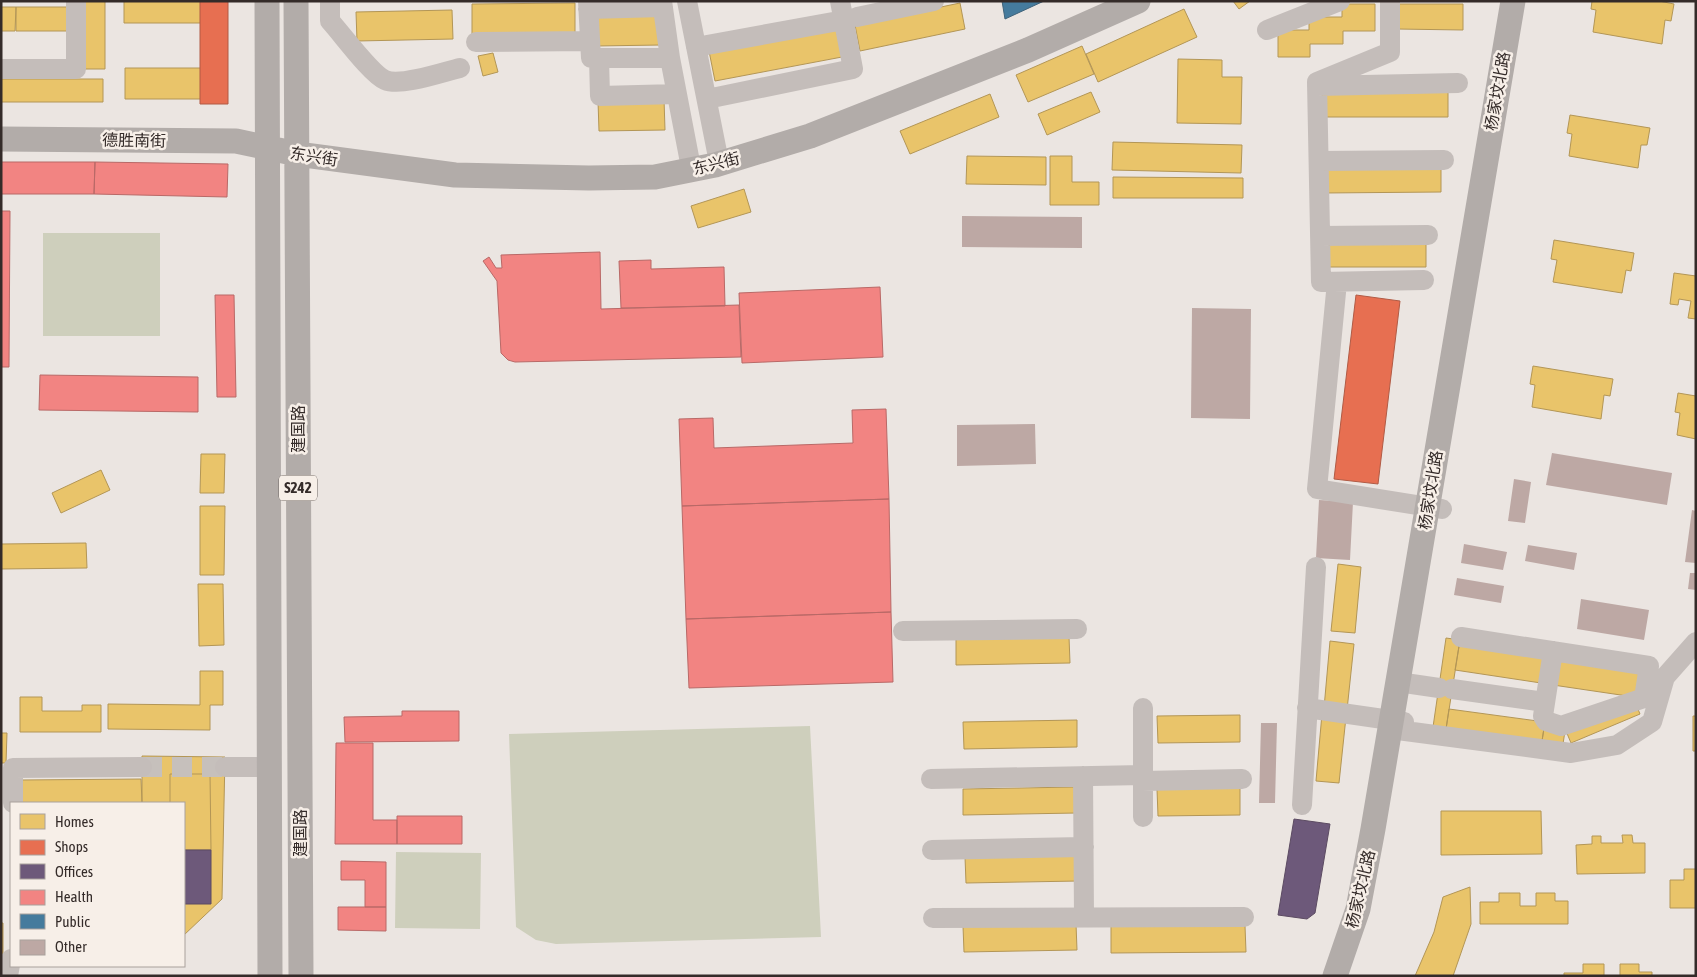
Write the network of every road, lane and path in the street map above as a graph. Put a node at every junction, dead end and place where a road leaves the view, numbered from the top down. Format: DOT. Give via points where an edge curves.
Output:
graph roads {
  1 [pos="76,1"];
  2 [pos="267,1"];
  3 [pos="296,1"];
  4 [pos="330,1"];
  5 [pos="687,1"];
  6 [pos="934,1"];
  7 [pos="1105,1"];
  8 [pos="1138,1"];
  9 [pos="1340,1"];
  10 [pos="1390,1"];
  11 [pos="1513,1"];
  12 [pos="1529,1"];
  13 [pos="662,4"];
  14 [pos="588,5"];
  15 [pos="847,13"];
  16 [pos="1268,30"];
  17 [pos="589,41"];
  18 [pos="476,42"];
  19 [pos="696,47"];
  20 [pos="599,58"];
  21 [pos="670,58"];
  22 [pos="460,68"];
  23 [pos="1,69"];
  24 [pos="1458,83"];
  25 [pos="1317,86"];
  26 [pos="677,94"];
  27 [pos="707,99"];
  28 [pos="1,124"];
  29 [pos="267,138"];
  30 [pos="1,139"];
  31 [pos="297,146"];
  32 [pos="717,152"];
  33 [pos="690,158"];
  34 [pos="1444,160"];
  35 [pos="1319,161"];
  36 [pos="1428,235"];
  37 [pos="1320,236"];
  38 [pos="1424,280"];
  39 [pos="1337,282"];
  40 [pos="1434,508"];
  41 [pos="1316,567"];
  42 [pos="1077,629"];
  43 [pos="903,631"];
  44 [pos="1461,637"];
  45 [pos="1696,642"];
  46 [pos="1552,651"];
  47 [pos="1405,683"];
  48 [pos="1545,702"];
  49 [pos="1143,708"];
  50 [pos="1307,708"];
  51 [pos="1398,726"];
  52 [pos="142,767"];
  53 [pos="225,767"];
  54 [pos="269,767"];
  55 [pos="1083,776"];
  56 [pos="1143,778"];
  57 [pos="931,779"];
  58 [pos="1242,779"];
  59 [pos="13,802"];
  60 [pos="1302,804"];
  61 [pos="1143,817"];
  62 [pos="1084,847"];
  63 [pos="932,850"];
  64 [pos="1084,917"];
  65 [pos="1244,917"];
  66 [pos="933,918"];
  67 [pos="270,976"];
  68 [pos="300,976"];
  69 [pos="1335,976"];
  70 [pos="1351,976"];
  1 -- 23 [label="street" via="76,69"];
  2 -- 29 [label="main road, 建国路 / S242"];
  3 -- 31 [label="main road, 建国路 / S242"];
  4 -- 22 [label="street" via="330,20 384,80 401,81"];
  5 -- 19 [label="street"];
  6 -- 15 [label="street"];
  7 -- 32 [label="main road, 东兴街" via="806,124"];
  8 -- 31 [label="main road, 东兴街" via="1028,50 810,136 714,165 655,177 455,175"];
  9 -- 16 [label="street"];
  10 -- 25 [label="street" via="1390,52 1317,82"];
  11 -- 40 [label="main road, 杨家坟北路"];
  12 -- 40 [label="main road, 杨家坟北路"];
  13 -- 14 [label="street"];
  13 -- 21 [label="street"];
  14 -- 17 [label="street"];
  15 -- 19 [label="street"];
  15 -- 27 [label="street" via="853,69"];
  17 -- 18 [label="street"];
  17 -- 20 [label="street" via="591,58"];
  19 -- 27 [label="street"];
  20 -- 21 [label="street"];
  20 -- 26 [label="street" via="600,96"];
  21 -- 26 [label="street"];
  24 -- 25 [label="street"];
  25 -- 35 [label="street"];
  26 -- 33 [label="street"];
  27 -- 32 [label="street"];
  28 -- 29 [label="main road, 德胜南街"];
  29 -- 30 [label="main road, 德胜南街" via="236,141"];
  29 -- 31 [label="main road, 东兴街"];
  29 -- 54 [label="main road, 建国路 / S242"];
  31 -- 33 [label="main road, 东兴街" via="322,144 450,161 599,164 658,163"];
  31 -- 68 [label="main road, 建国路 / S242"];
  32 -- 33 [label="main road, 东兴街"];
  34 -- 35 [label="street"];
  35 -- 37 [label="street"];
  36 -- 37 [label="street"];
  37 -- 39 [label="street" via="1321,282"];
  38 -- 39 [label="street"];
  39 -- 40 [label="street" via="1317,489"];
  40 -- 47 [label="main road, 杨家坟北路"];
  41 -- 50 [label="street"];
  42 -- 43 [label="street"];
  44 -- 46 [label="street"];
  45 -- 51 [label="street" via="1665,677 1652,722 1617,745 1571,753"];
  46 -- 48 [label="street"];
  46 -- 48 [label="street" via="1649,666 1644,698 1561,726 1546,721 1543,716"];
  47 -- 48 [label="street"];
  47 -- 51 [label="main road, 杨家坟北路"];
  49 -- 56 [label="street"];
  50 -- 51 [label="street"];
  50 -- 60 [label="street"];
  51 -- 69 [label="main road, 杨家坟北路" via="1358,910"];
  51 -- 70 [label="main road, 杨家坟北路" via="1387,837 1371,913"];
  52 -- 59 [label="street" via="13,768"];
  53 -- 54 [label="street"];
  54 -- 67 [label="main road, 建国路 / S242"];
  55 -- 56 [label="street"];
  55 -- 57 [label="street"];
  55 -- 62 [label="street"];
  56 -- 58 [label="street"];
  56 -- 61 [label="street"];
  62 -- 63 [label="street"];
  62 -- 64 [label="street"];
  64 -- 65 [label="street"];
  64 -- 66 [label="street"];
}
